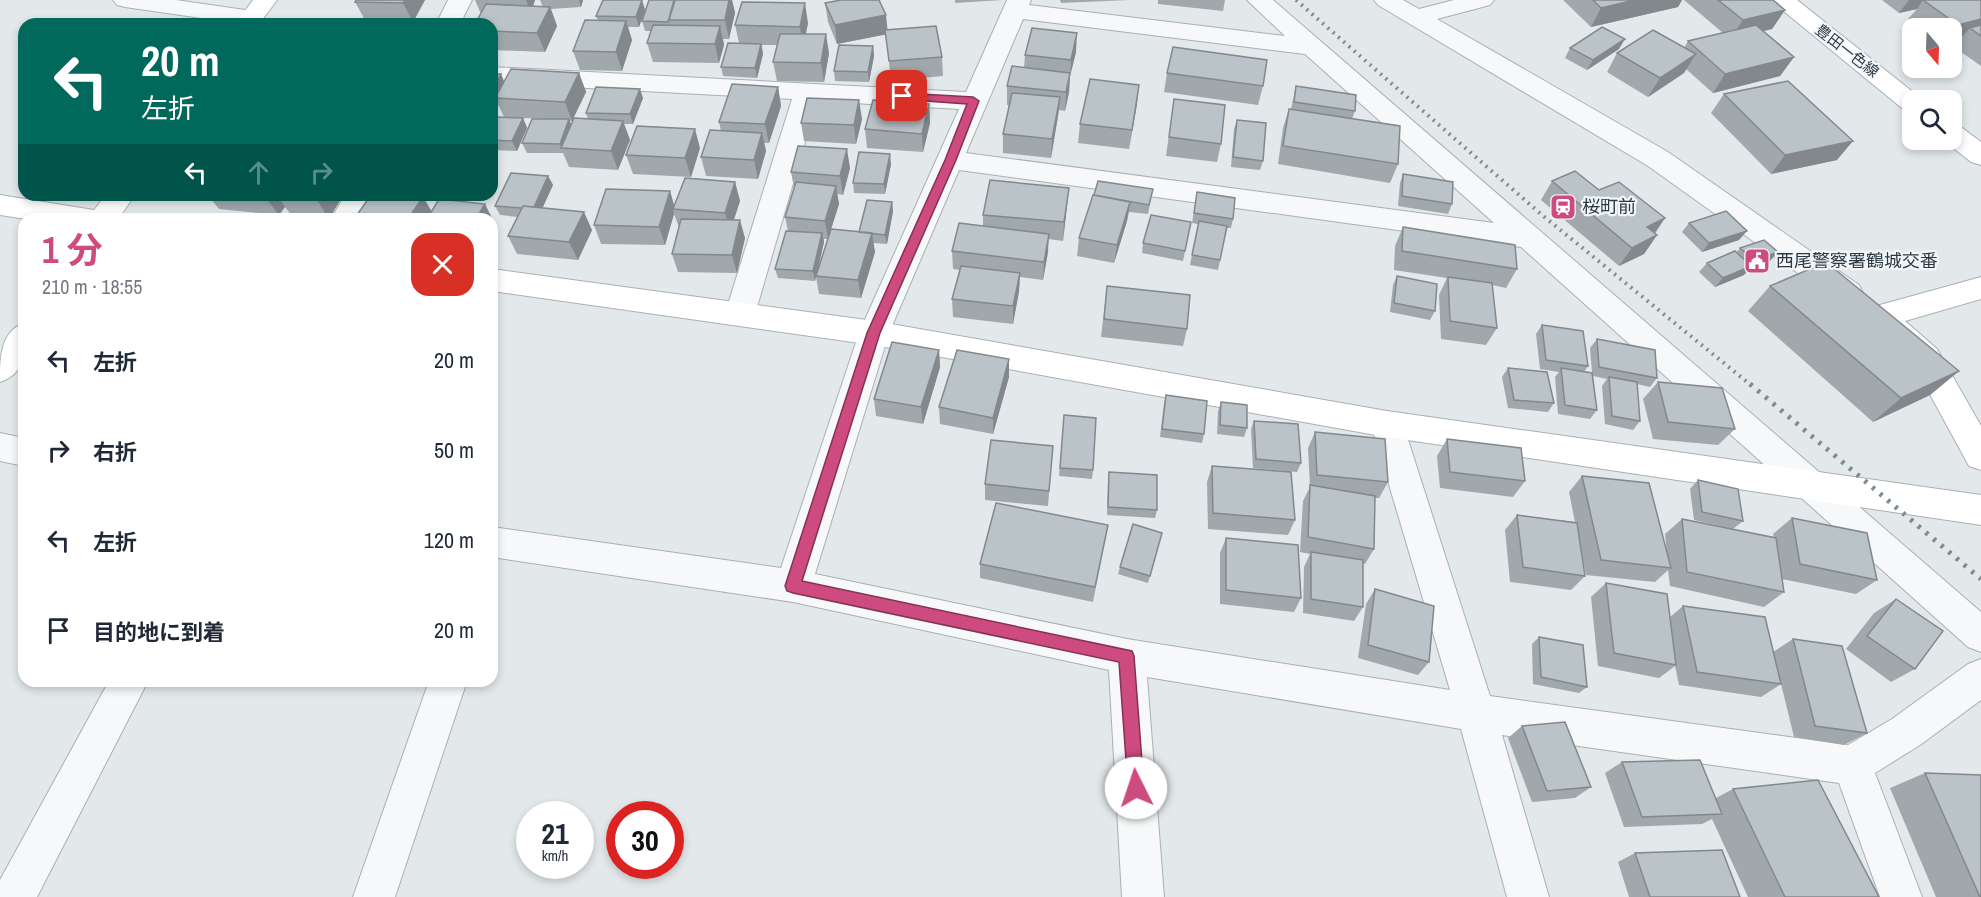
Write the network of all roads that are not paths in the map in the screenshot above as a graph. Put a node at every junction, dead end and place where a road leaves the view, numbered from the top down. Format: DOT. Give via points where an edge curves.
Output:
graph roads {
  1 [pos="124,0"];
  2 [pos="460,0"];
  3 [pos="1259,0"];
  4 [pos="1386,0"];
  5 [pos="1482,0"];
  6 [pos="1782,0"];
  7 [pos="1017,5"];
  8 [pos="254,14"];
  9 [pos="1418,17"];
  10 [pos="451,18"];
  11 [pos="1314,47"];
  12 [pos="498,75"];
  13 [pos="807,91"];
  14 [pos="1902,95"];
  15 [pos="973,101"];
  16 [pos="1962,141"];
  17 [pos="1981,156"];
  18 [pos="951,160"];
  19 [pos="0,205"];
  20 [pos="51,213"];
  21 [pos="1530,238"];
  22 [pos="498,281"];
  23 [pos="1981,288"];
  24 [pos="740,314"];
  25 [pos="1880,316"];
  26 [pos="874,333"];
  27 [pos="18,344"];
  28 [pos="0,370"];
  29 [pos="1387,424"];
  30 [pos="0,447"];
  31 [pos="18,451"];
  32 [pos="1981,456"];
  33 [pos="1812,485"];
  34 [pos="1981,510"];
  35 [pos="498,548"];
  36 [pos="793,586"];
  37 [pos="1981,636"];
  38 [pos="1127,656"];
  39 [pos="1981,677"];
  40 [pos="126,687"];
  41 [pos="446,687"];
  42 [pos="1476,713"];
  43 [pos="1852,765"];
  44 [pos="14,897"];
  45 [pos="374,897"];
  46 [pos="1143,897"];
  47 [pos="1528,897"];
  48 [pos="1901,897"];
  1 -- 8 [label="street"];
  2 -- 10 [label="street"];
  3 -- 11 [label="street"];
  4 -- 9 [label="street"];
  5 -- 9 [label="street"];
  6 -- 14 [label="street, 豊田一色線"];
  7 -- 11 [label="street"];
  7 -- 15 [label="street"];
  9 -- 25 [label="street" via="1658,159"];
  11 -- 21 [label="street"];
  12 -- 13 [label="street"];
  13 -- 15 [label="street"];
  13 -- 24 [label="street"];
  15 -- 18 [label="street"];
  16 -- 17 [label="street"];
  18 -- 21 [label="street"];
  18 -- 26 [label="street"];
  19 -- 20 [label="street"];
  21 -- 33 [label="street"];
  22 -- 24 [label="street"];
  23 -- 25 [label="street"];
  24 -- 26 [label="street"];
  25 -- 32 [label="street" via="1926,358"];
  26 -- 29 [label="street"];
  26 -- 36 [label="street"];
  27 -- 28 [label="street"];
  29 -- 33 [label="street"];
  29 -- 42 [label="street"];
  30 -- 31 [label="street"];
  33 -- 34 [label="street"];
  33 -- 37 [label="street"];
  35 -- 36 [label="street"];
  36 -- 38 [label="street"];
  38 -- 42 [label="street"];
  38 -- 46 [label="street"];
  39 -- 43 [label="street" via="1906,732"];
  40 -- 44 [label="street"];
  41 -- 45 [label="street"];
  42 -- 43 [label="street"];
  42 -- 47 [label="street"];
  43 -- 48 [label="street"];
}
